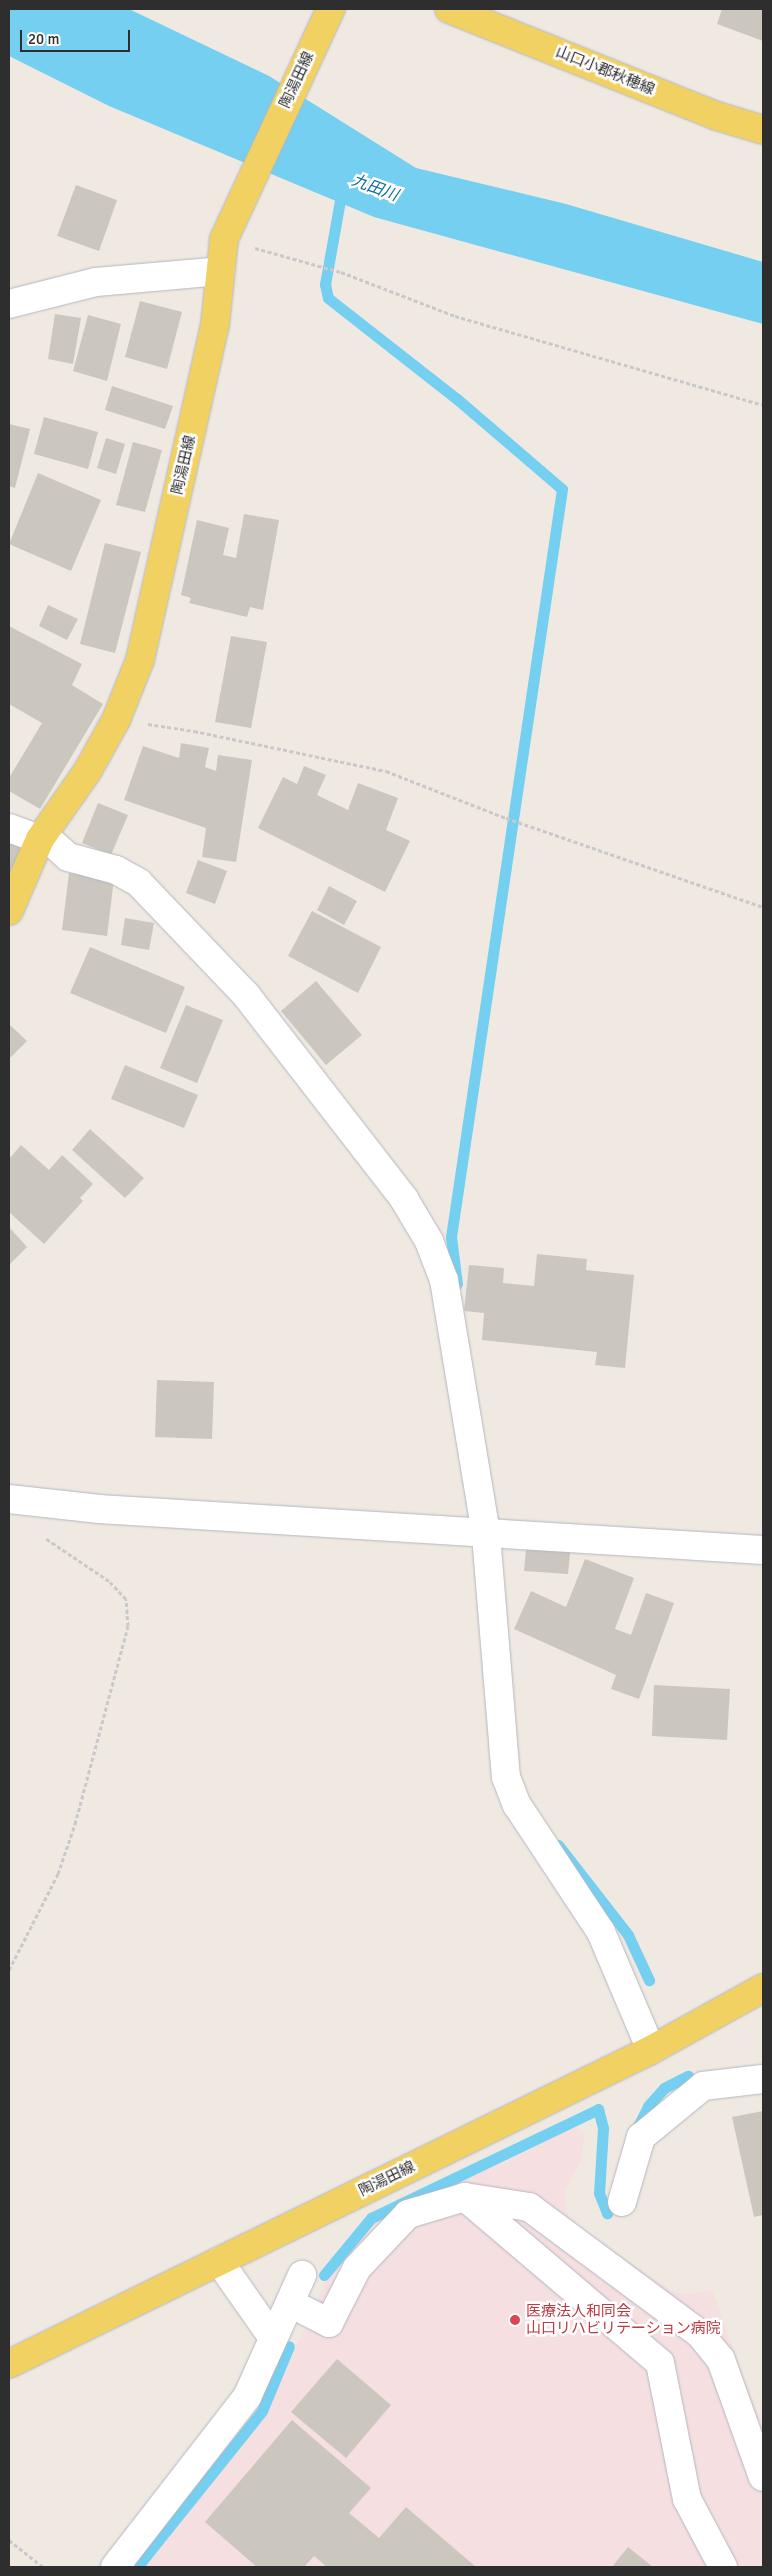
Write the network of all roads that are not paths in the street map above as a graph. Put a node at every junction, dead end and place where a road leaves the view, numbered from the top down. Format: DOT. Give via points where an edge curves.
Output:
graph roads {
  1 [pos="331,9"];
  2 [pos="449,9"];
  3 [pos="763,130"];
  4 [pos="221,271"];
  5 [pos="9,304"];
  6 [pos="9,828"];
  7 [pos="41,837"];
  8 [pos="9,911"];
  9 [pos="9,1499"];
  10 [pos="486,1535"];
  11 [pos="763,1550"];
  12 [pos="763,1988"];
  13 [pos="651,2050"];
  14 [pos="763,2079"];
  15 [pos="465,2197"];
  16 [pos="622,2202"];
  17 [pos="218,2261"];
  18 [pos="302,2275"];
  19 [pos="290,2303"];
  20 [pos="273,2338"];
  21 [pos="9,2364"];
  22 [pos="763,2477"];
  23 [pos="115,2567"];
  24 [pos="723,2567"];
  1 -- 4 [label="main road, 陶湯田線" via="228,228"];
  2 -- 3 [label="main road, 山口小郡秋穂線" via="717,116"];
  4 -- 5 [label="street" via="96,282"];
  4 -- 7 [label="main road, 陶湯田線" via="215,325 140,660 116,720 87,772"];
  6 -- 7 [label="street"];
  7 -- 8 [label="main road, 陶湯田線"];
  7 -- 10 [label="street" via="68,857 116,870 139,883 246,996 404,1199 429,1241 444,1280"];
  9 -- 10 [label="street" via="99,1509"];
  10 -- 11 [label="street"];
  10 -- 13 [label="street" via="506,1777 517,1805 601,1932"];
  12 -- 13 [label="main road, 陶湯田線"];
  13 -- 17 [label="main road, 陶湯田線"];
  14 -- 16 [label="street" via="703,2086 641,2137"];
  15 -- 19 [label="street" via="408,2214 357,2268 329,2323"];
  15 -- 22 [label="street" via="529,2207 700,2334 721,2360"];
  15 -- 24 [label="street" via="660,2363 687,2499"];
  17 -- 20 [label="street"];
  17 -- 21 [label="main road, 陶湯田線"];
  18 -- 19 [label="street"];
  19 -- 20 [label="street"];
  20 -- 23 [label="street" via="247,2397"];
}
